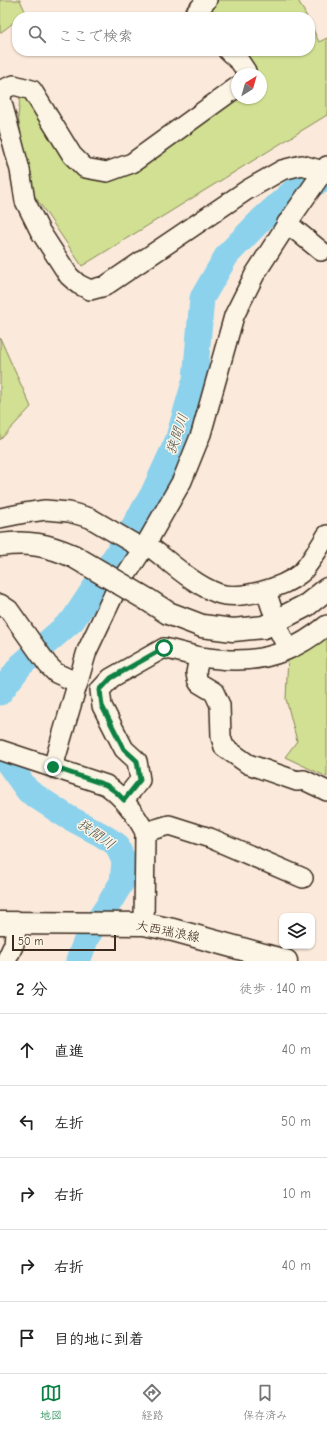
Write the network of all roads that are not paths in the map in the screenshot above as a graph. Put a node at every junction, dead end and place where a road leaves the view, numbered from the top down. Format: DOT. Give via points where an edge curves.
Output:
graph roads {
  1 [pos="207,0"];
  2 [pos="196,12"];
  3 [pos="233,56"];
  4 [pos="244,68"];
  5 [pos="231,91"];
  6 [pos="322,179"];
  7 [pos="290,219"];
  8 [pos="322,251"];
  9 [pos="0,518"];
  10 [pos="327,535"];
  11 [pos="0,545"];
  12 [pos="144,546"];
  13 [pos="327,589"];
  14 [pos="266,591"];
  15 [pos="0,604"];
  16 [pos="272,609"];
  17 [pos="327,626"];
  18 [pos="279,631"];
  19 [pos="288,649"];
  20 [pos="199,656"];
  21 [pos="78,683"];
  22 [pos="8,752"];
  23 [pos="53,767"];
  24 [pos="327,791"];
  25 [pos="124,800"];
  26 [pos="144,832"];
  27 [pos="303,878"];
  28 [pos="8,924"];
  29 [pos="144,924"];
  30 [pos="6,961"];
  31 [pos="286,961"];
  1 -- 2 [label="street"];
  3 -- 4 [label="street"];
  5 -- 6 [label="street" via="132,163 107,172 85,168 72,155 32,90 14,86 4,89 1,99 20,170 25,201 69,276 90,290 105,286 247,190 282,170 302,166"];
  6 -- 7 [label="street"];
  7 -- 8 [label="street"];
  7 -- 12 [label="street" via="234,316 201,434 182,481"];
  9 -- 12 [label="street" via="45,510 69,512 90,518 109,531"];
  10 -- 14 [label="street" via="301,572"];
  11 -- 13 [label="main road, bridge" via="38,544 56,548 168,613 202,626 233,630 264,627 307,605"];
  12 -- 14 [label="street" via="218,594 241,595"];
  12 -- 21 [label="street" via="115,592 87,651"];
  14 -- 16 [label="street"];
  15 -- 21 [label="street" via="9,610 48,665 56,673"];
  17 -- 19 [label="street"];
  18 -- 19 [label="street"];
  19 -- 20 [label="street" via="274,656 233,660"];
  20 -- 24 [label="street" via="197,679 214,692 220,705 221,737 224,747 248,764 297,781 304,780"];
  20 -- 25 [label="street" via="164,648 111,678 100,690 102,706 124,749 137,761 140,780"];
  21 -- 23 [label="street"];
  22 -- 23 [label="street"];
  23 -- 25 [label="street" via="106,785"];
  25 -- 26 [label="street"];
  26 -- 27 [label="street" via="170,825 210,838"];
  26 -- 29 [label="street"];
  28 -- 29 [label="main road, 大西瑞浪線"];
  28 -- 30 [label="street" via="14,944"];
  29 -- 31 [label="main road, 大西瑞浪線"];
}
